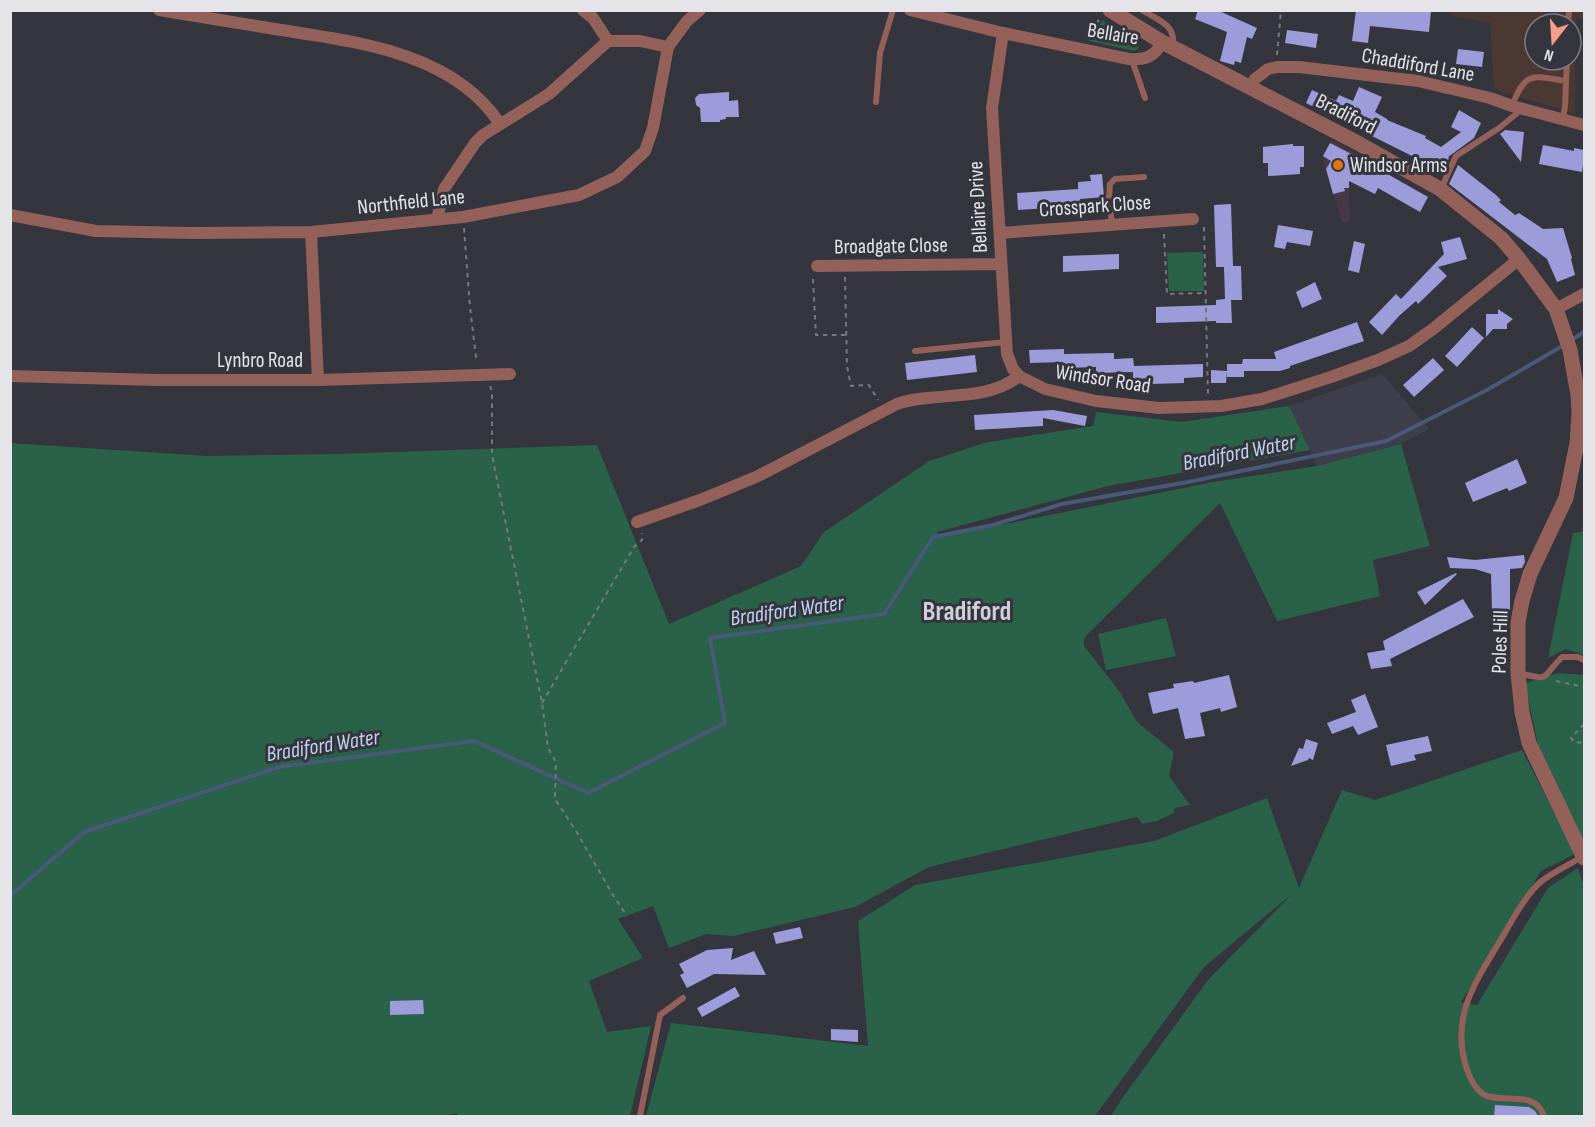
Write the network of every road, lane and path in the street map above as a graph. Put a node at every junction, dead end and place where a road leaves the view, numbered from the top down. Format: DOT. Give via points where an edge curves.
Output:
graph roads {
  1 [pos="159,10"];
  2 [pos="583,10"];
  3 [pos="699,10"];
  4 [pos="893,10"];
  5 [pos="910,10"];
  6 [pos="1105,10"];
  7 [pos="1110,10"];
  8 [pos="1142,10"];
  9 [pos="1281,10"];
  10 [pos="1003,33"];
  11 [pos="608,41"];
  12 [pos="1167,45"];
  13 [pos="668,46"];
  14 [pos="1081,49"];
  15 [pos="1131,59"];
  16 [pos="1277,67"];
  17 [pos="1566,72"];
  18 [pos="1566,81"];
  19 [pos="1249,88"];
  20 [pos="1145,98"];
  21 [pos="876,102"];
  22 [pos="1517,107"];
  23 [pos="1563,119"];
  24 [pos="500,124"];
  25 [pos="1584,125"];
  26 [pos="1144,177"];
  27 [pos="1440,189"];
  28 [pos="10,216"];
  29 [pos="463,217"];
  30 [pos="437,219"];
  31 [pos="1164,221"];
  32 [pos="1198,222"];
  33 [pos="1113,225"];
  34 [pos="311,232"];
  35 [pos="1000,232"];
  36 [pos="1519,258"];
  37 [pos="1001,264"];
  38 [pos="818,266"];
  39 [pos="845,266"];
  40 [pos="1206,293"];
  41 [pos="1584,294"];
  42 [pos="1556,309"];
  43 [pos="846,335"];
  44 [pos="1006,342"];
  45 [pos="1570,350"];
  46 [pos="915,351"];
  47 [pos="484,374"];
  48 [pos="510,374"];
  49 [pos="10,376"];
  50 [pos="1019,376"];
  51 [pos="318,380"];
  52 [pos="1209,407"];
  53 [pos="884,411"];
  54 [pos="637,522"];
  55 [pos="1584,660"];
  56 [pos="1518,673"];
  57 [pos="1541,679"];
  58 [pos="1584,687"];
  59 [pos="542,703"];
  60 [pos="1584,724"];
  61 [pos="1584,744"];
  62 [pos="1584,857"];
  63 [pos="627,916"];
  64 [pos="683,998"];
  65 [pos="640,1116"];
  66 [pos="1544,1116"];
  1 -- 24 [label="street" via="358,42 397,52 456,81 483,102"];
  2 -- 11 [label="street"];
  3 -- 13 [label="street, Northfield Lane"];
  4 -- 21 [label="lane" via="880,53"];
  5 -- 10 [label="street, Bellaire"];
  6 -- 14 [label="path"];
  7 -- 12 [label="street, Bradiford"];
  8 -- 12 [label="lane" via="1170,28 1174,36"];
  9 -- 16 [label="path"];
  10 -- 14 [label="street, Bellaire"];
  10 -- 35 [label="street, Bellaire Drive" via="992,108"];
  11 -- 13 [label="street"];
  11 -- 24 [label="street" via="549,94"];
  12 -- 15 [label="street, Bellaire" via="1145,59"];
  12 -- 19 [label="street, Bradiford"];
  13 -- 29 [label="street, Northfield Lane" via="653,128 640,158 604,184 579,195"];
  14 -- 15 [label="street, Bellaire"];
  15 -- 20 [label="lane"];
  16 -- 19 [label="street" via="1262,73"];
  16 -- 22 [label="street, Chaddiford Lane" via="1418,81"];
  17 -- 18 [label="lane"];
  18 -- 22 [label="lane" via="1528,78 1520,86"];
  18 -- 23 [label="lane"];
  19 -- 27 [label="street, Bradiford"];
  22 -- 23 [label="street, Chaddiford Lane"];
  22 -- 27 [label="lane" via="1499,128 1456,156"];
  23 -- 25 [label="street, Chaddiford Lane"];
  24 -- 30 [label="street" via="475,142 451,178 440,197"];
  26 -- 33 [label="lane" via="1112,181 1109,197"];
  27 -- 36 [label="street, Bradiford" via="1484,223"];
  28 -- 34 [label="street, Northfield Lane" via="96,231"];
  29 -- 30 [label="street, Northfield Lane"];
  29 -- 47 [label="path" via="476,357"];
  30 -- 34 [label="street, Northfield Lane"];
  31 -- 32 [label="street, Crosspark Close"];
  31 -- 33 [label="street, Crosspark Close"];
  31 -- 40 [label="path" via="1167,294"];
  32 -- 40 [label="path"];
  33 -- 35 [label="street, Crosspark Close"];
  34 -- 51 [label="street"];
  35 -- 37 [label="street, Bellaire Drive"];
  36 -- 42 [label="street, Bradiford"];
  36 -- 52 [label="street, Windsor Road" via="1433,329 1393,354 1280,395"];
  37 -- 39 [label="street, Broadgate Close"];
  37 -- 44 [label="street, Bellaire Drive"];
  38 -- 39 [label="street, Broadgate Close"];
  38 -- 43 [label="path" via="813,267 816,335"];
  39 -- 43 [label="path"];
  40 -- 52 [label="path"];
  41 -- 42 [label="street"];
  42 -- 45 [label="street, Bradiford"];
  43 -- 53 [label="path" via="851,386 868,385"];
  44 -- 46 [label="lane"];
  44 -- 50 [label="street, Bellaire Drive" via="1008,359"];
  45 -- 56 [label="street, Poles Hill" via="1578,395 1577,443 1566,498 1530,574 1522,601"];
  47 -- 48 [label="street, Lynbro Road"];
  47 -- 51 [label="street, Lynbro Road"];
  47 -- 59 [label="path" via="492,391 492,455"];
  49 -- 51 [label="street, Lynbro Road"];
  50 -- 52 [label="street, Windsor Road" via="1045,389 1096,401 1159,408"];
  50 -- 53 [label="street" via="986,391 905,401"];
  53 -- 54 [label="street" via="756,477"];
  54 -- 59 [label="path" via="642,540 634,547"];
  55 -- 57 [label="lane" via="1562,657"];
  56 -- 57 [label="lane"];
  56 -- 62 [label="street, Poles Hill" via="1529,743"];
  57 -- 58 [label="path"];
  59 -- 63 [label="path" via="548,747 556,762 555,800"];
  60 -- 61 [label="path" via="1571,738"];
  62 -- 66 [label="lane" via="1543,880 1526,901 1467,998 1462,1020 1461,1048 1468,1074 1477,1087 1484,1095 1534,1103"];
  64 -- 65 [label="lane" via="660,1015"];
}
